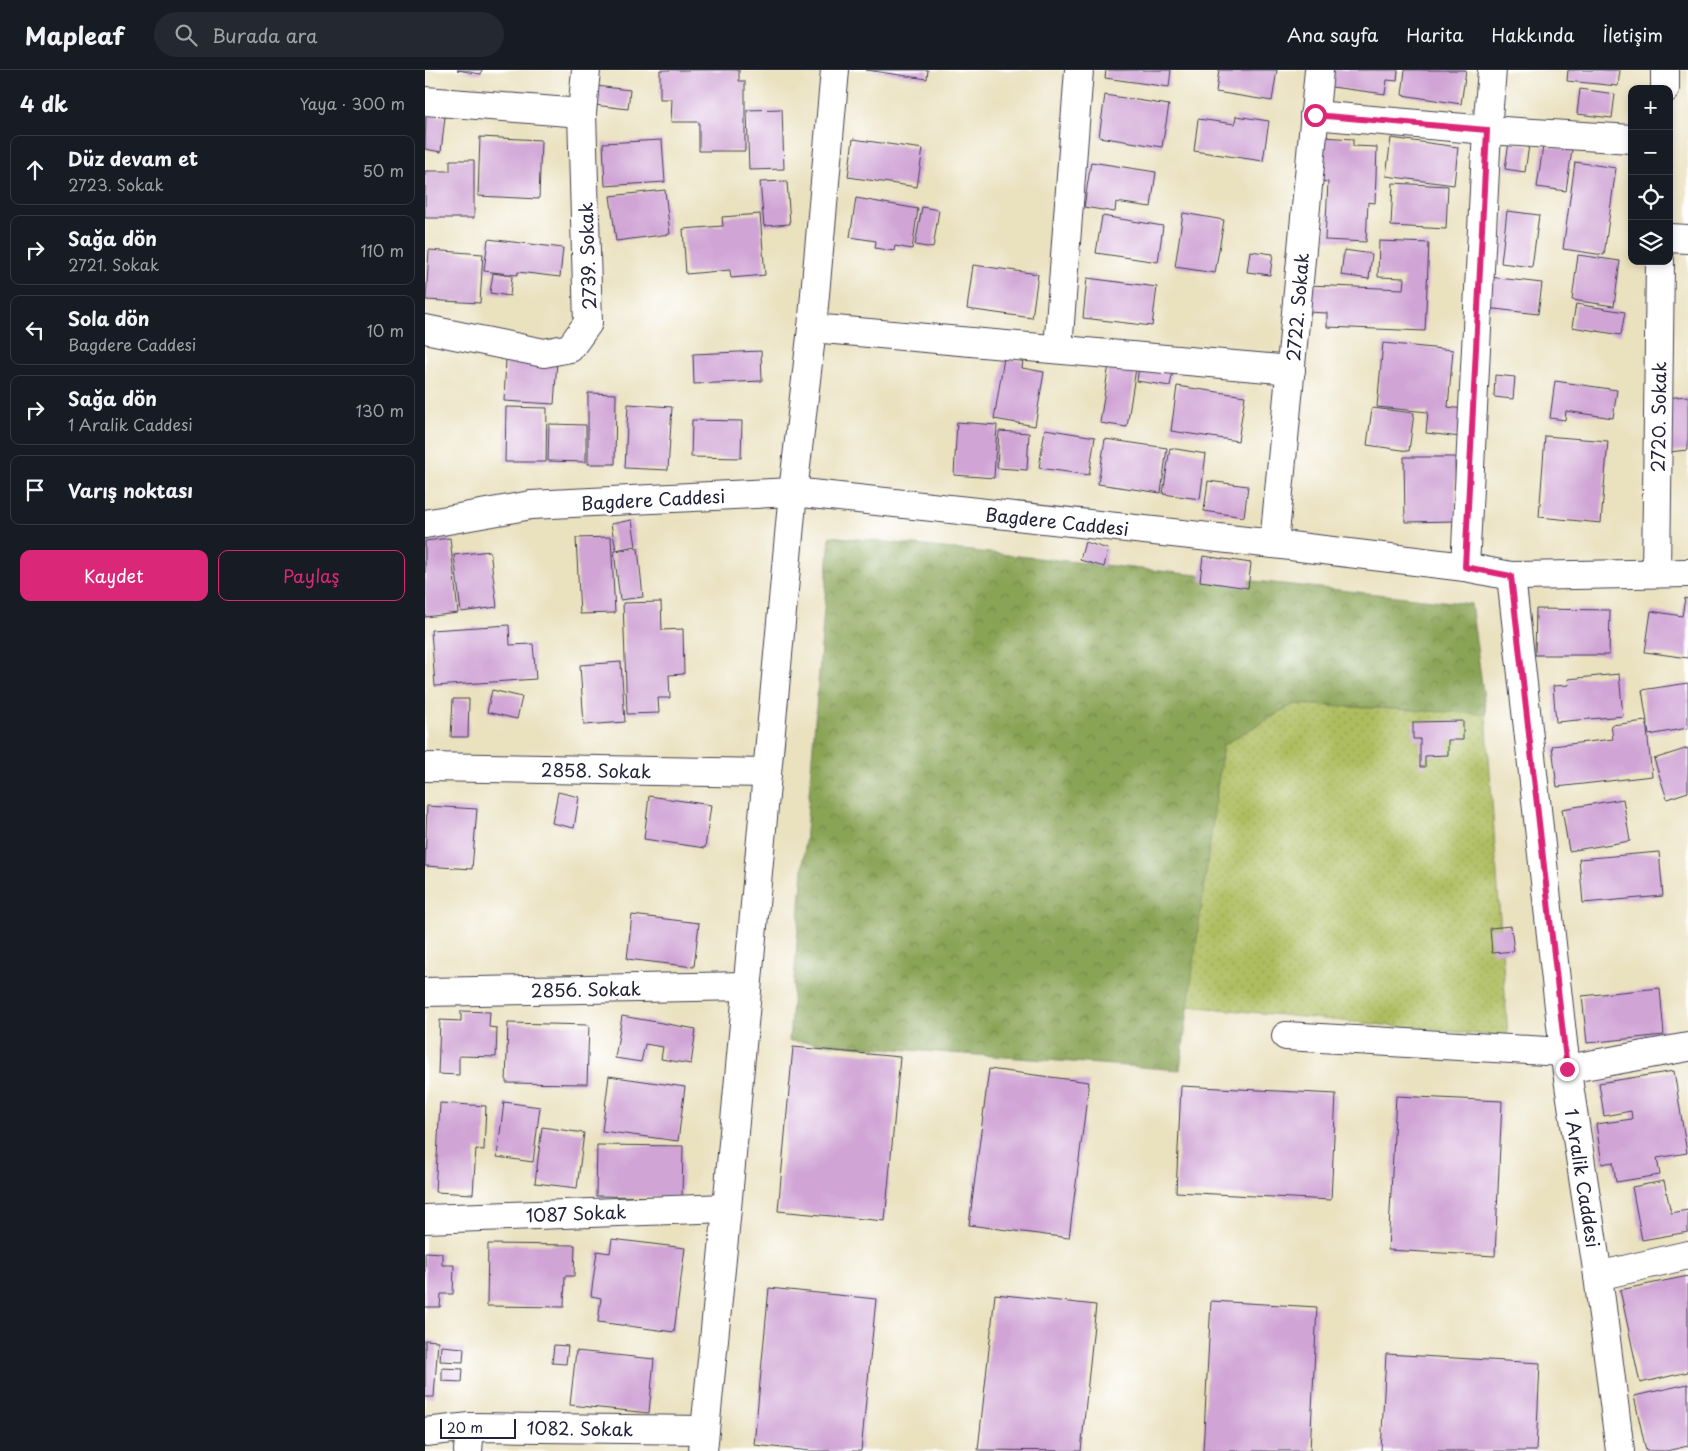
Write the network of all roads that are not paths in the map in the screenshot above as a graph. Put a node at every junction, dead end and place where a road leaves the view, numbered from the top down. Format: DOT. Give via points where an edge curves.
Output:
graph roads {
  1 [pos="586,70"];
  2 [pos="835,70"];
  3 [pos="1079,70"];
  4 [pos="1319,70"];
  5 [pos="1492,70"];
  6 [pos="1665,70"];
  7 [pos="1665,85"];
  8 [pos="425,101"];
  9 [pos="583,113"];
  10 [pos="1315,115"];
  11 [pos="1487,130"];
  12 [pos="1628,139"];
  13 [pos="1673,238"];
  14 [pos="1688,239"];
  15 [pos="1660,265"];
  16 [pos="811,328"];
  17 [pos="425,329"];
  18 [pos="1058,349"];
  19 [pos="1291,370"];
  20 [pos="793,492"];
  21 [pos="425,524"];
  22 [pos="1274,544"];
  23 [pos="1465,567"];
  24 [pos="1656,573"];
  25 [pos="1688,573"];
  26 [pos="1511,576"];
  27 [pos="425,767"];
  28 [pos="767,773"];
  29 [pos="747,986"];
  30 [pos="425,992"];
  31 [pos="1286,1036"];
  32 [pos="1688,1047"];
  33 [pos="1566,1061"];
  34 [pos="727,1208"];
  35 [pos="425,1219"];
  36 [pos="1688,1255"];
  37 [pos="1598,1276"];
  38 [pos="425,1432"];
  39 [pos="469,1439"];
  40 [pos="704,1440"];
  41 [pos="1620,1451"];
  1 -- 9 [label="street, 2739. Sokak"];
  2 -- 16 [label="street"];
  3 -- 18 [label="street"];
  4 -- 10 [label="street, 2722. Sokak"];
  5 -- 11 [label="street"];
  6 -- 7 [label="street"];
  8 -- 9 [label="street"];
  9 -- 17 [label="street, 2739. Sokak" via="589,323 570,348 544,353"];
  10 -- 11 [label="street"];
  10 -- 19 [label="street, 2722. Sokak"];
  11 -- 12 [label="street"];
  11 -- 23 [label="street"];
  13 -- 14 [label="street"];
  15 -- 24 [label="street, 2720. Sokak"];
  16 -- 18 [label="street"];
  16 -- 20 [label="street"];
  18 -- 19 [label="street"];
  19 -- 22 [label="street, 2722. Sokak"];
  20 -- 21 [label="street, Bagdere Caddesi" via="531,505"];
  20 -- 22 [label="street, Bagdere Caddesi"];
  20 -- 28 [label="street"];
  22 -- 23 [label="street, Bagdere Caddesi"];
  23 -- 26 [label="street, Bagdere Caddesi"];
  24 -- 25 [label="street, Bagdere Caddesi"];
  24 -- 26 [label="street, Bagdere Caddesi"];
  26 -- 33 [label="street, 1 Aralik Caddesi"];
  27 -- 28 [label="street, 2858. Sokak"];
  28 -- 29 [label="street"];
  29 -- 30 [label="street, 2856. Sokak"];
  29 -- 34 [label="street"];
  31 -- 33 [label="street"];
  32 -- 33 [label="street"];
  33 -- 37 [label="street, 1 Aralik Caddesi"];
  34 -- 35 [label="street, 1087 Sokak"];
  34 -- 40 [label="street"];
  36 -- 37 [label="street"];
  37 -- 41 [label="street, 1 Aralik Caddesi"];
  38 -- 39 [label="street, 1082. Sokak"];
  39 -- 40 [label="street, 1082. Sokak"];
}
